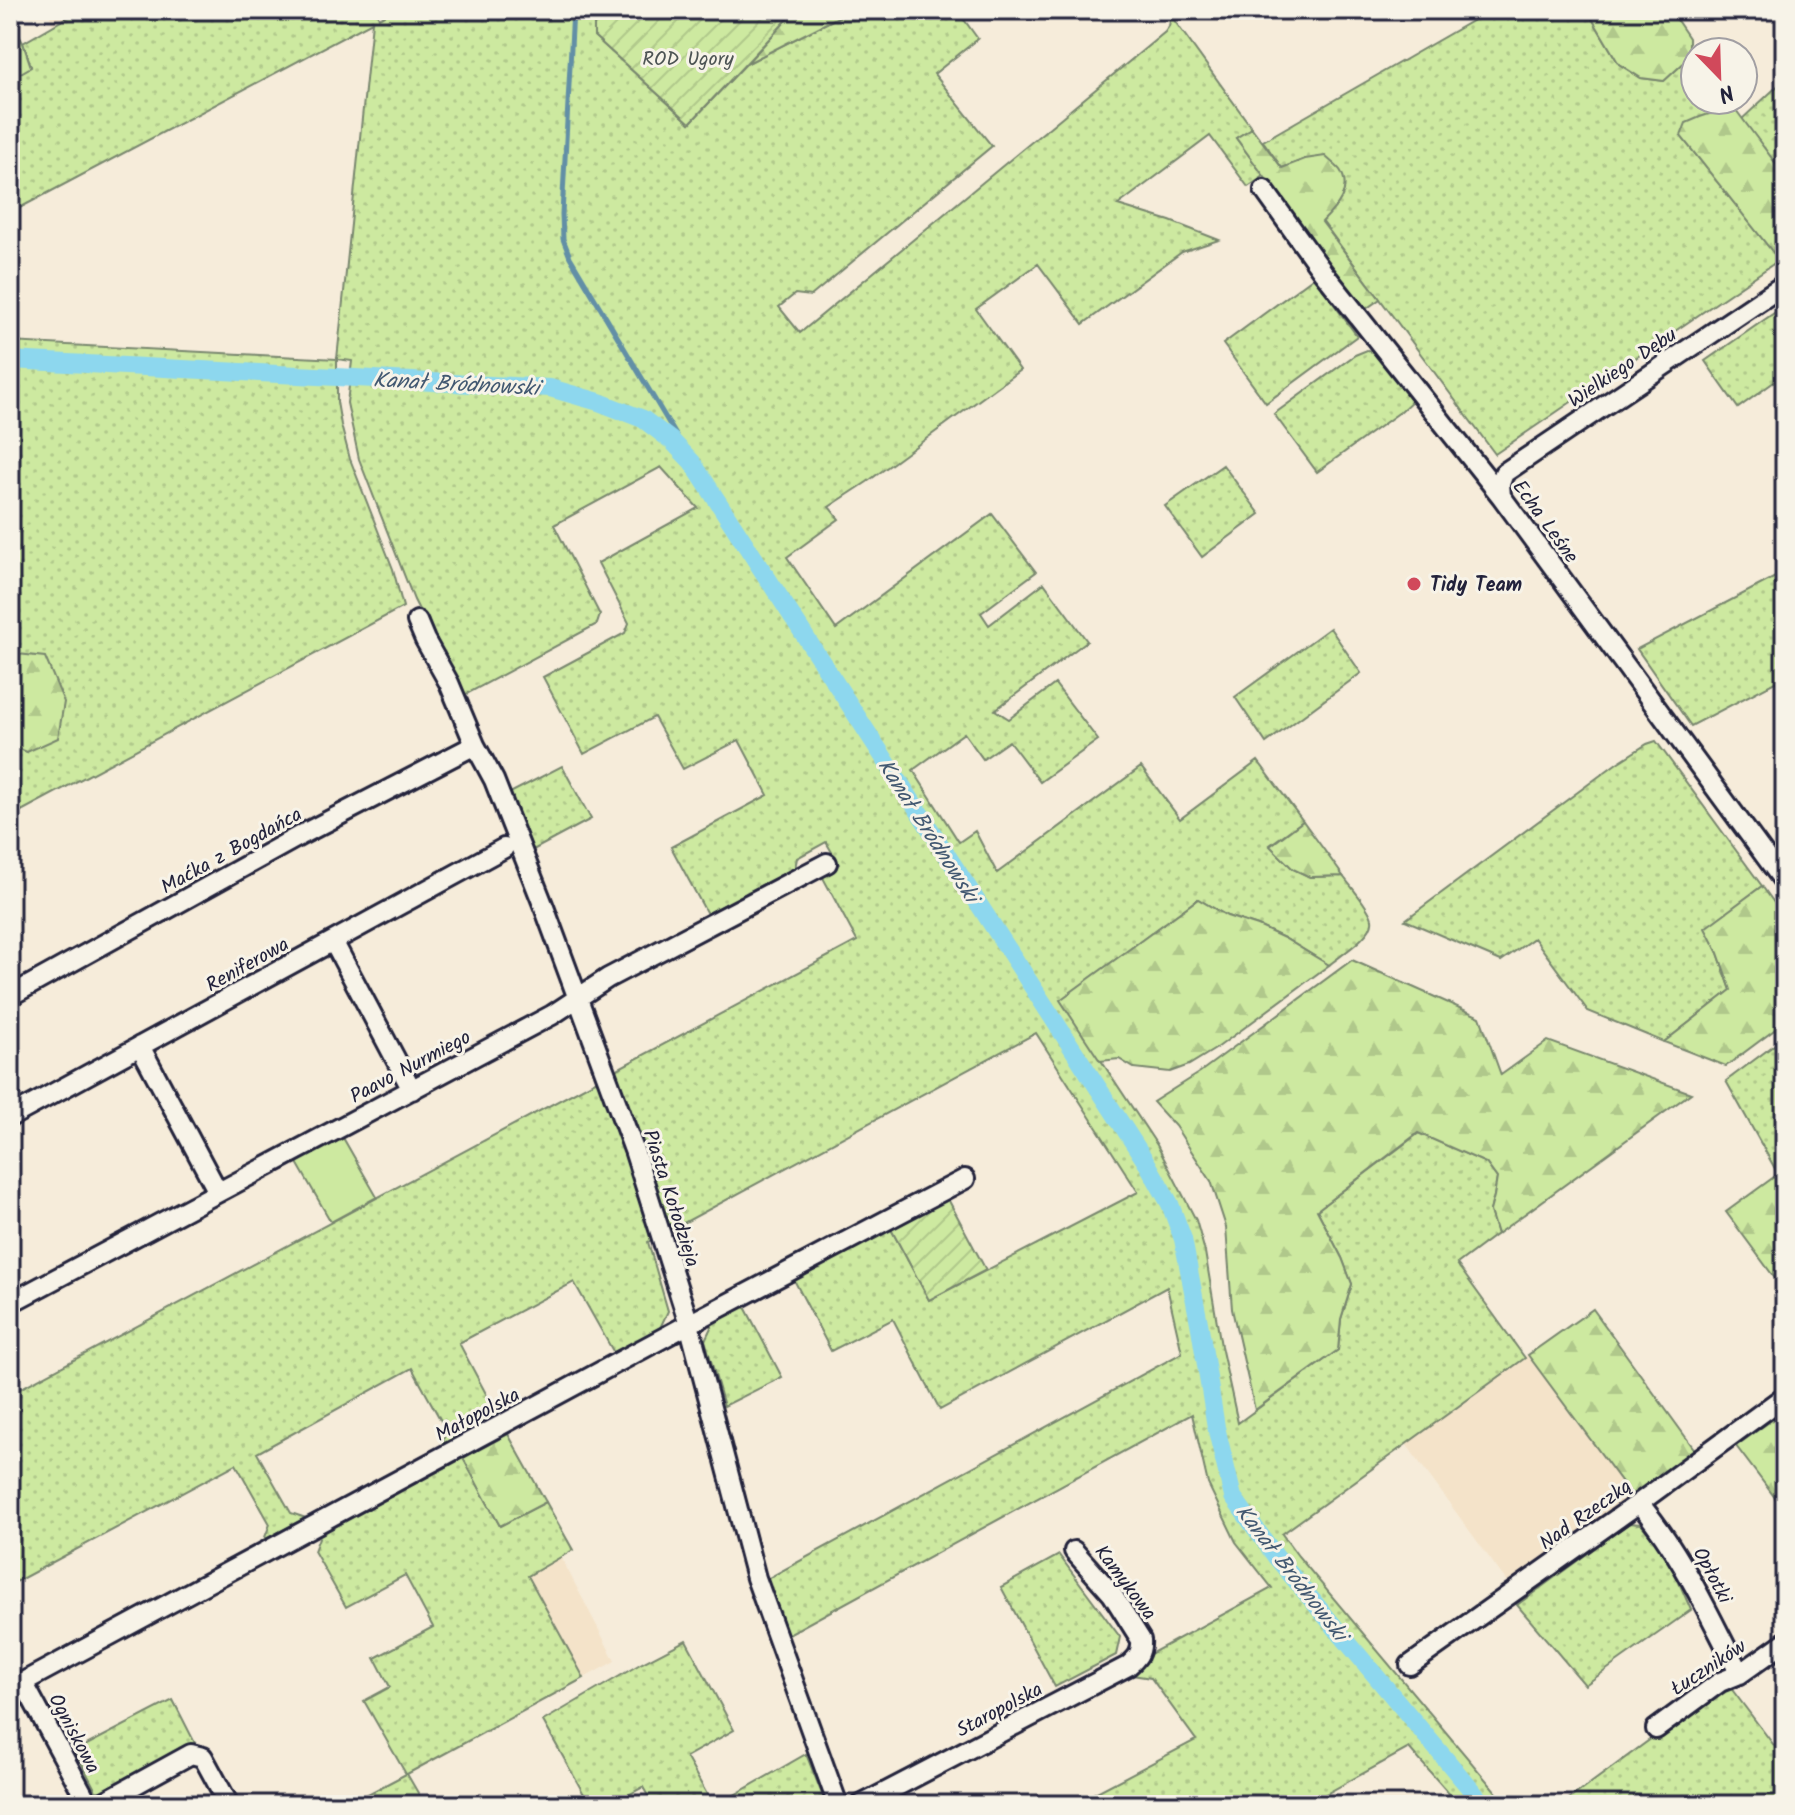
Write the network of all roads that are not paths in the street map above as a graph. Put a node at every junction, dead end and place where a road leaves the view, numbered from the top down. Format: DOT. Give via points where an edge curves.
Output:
graph roads {
  1 [pos="1264,190"];
  2 [pos="1785,284"];
  3 [pos="1501,496"];
  4 [pos="417,621"];
  5 [pos="475,745"];
  6 [pos="504,848"];
  7 [pos="827,863"];
  8 [pos="1785,883"];
  9 [pos="333,941"];
  10 [pos="10,996"];
  11 [pos="577,997"];
  12 [pos="140,1046"];
  13 [pos="412,1090"];
  14 [pos="10,1117"];
  15 [pos="965,1179"];
  16 [pos="218,1192"];
  17 [pos="10,1303"];
  18 [pos="689,1324"];
  19 [pos="1785,1396"];
  20 [pos="1639,1503"];
  21 [pos="1074,1551"];
  22 [pos="1141,1640"];
  23 [pos="1785,1642"];
  24 [pos="1410,1665"];
  25 [pos="1740,1674"];
  26 [pos="16,1685"];
  27 [pos="1656,1729"];
  28 [pos="228,1803"];
  29 [pos="89,1805"];
  30 [pos="98,1805"];
  31 [pos="838,1805"];
  32 [pos="861,1805"];
  1 -- 3 [label="street, Echa Leśne"];
  2 -- 3 [label="street, Wielkiego Dębu" via="1504,473"];
  3 -- 8 [label="street, Echa Leśne"];
  4 -- 5 [label="street, Piasta Kołodzieja"];
  5 -- 10 [label="street, Maćka z Bogdańca"];
  5 -- 11 [label="street, Piasta Kołodzieja" via="494,780"];
  6 -- 9 [label="street, Reniferowa"];
  7 -- 11 [label="street, Paavo Nurmiego"];
  9 -- 12 [label="street, Reniferowa"];
  9 -- 13 [label="street"];
  11 -- 13 [label="street, Paavo Nurmiego"];
  11 -- 18 [label="street, Piasta Kołodzieja" via="634,1150"];
  12 -- 14 [label="street, Reniferowa"];
  12 -- 16 [label="street"];
  13 -- 16 [label="street, Paavo Nurmiego"];
  15 -- 18 [label="street, Małopolska"];
  16 -- 17 [label="street, Paavo Nurmiego"];
  18 -- 26 [label="street, Małopolska"];
  18 -- 31 [label="street, Piasta Kołodzieja" via="756,1578"];
  19 -- 20 [label="street, Nad Rzeczką"];
  20 -- 24 [label="street, Nad Rzeczką"];
  20 -- 25 [label="street, Opłotki" via="1681,1559"];
  21 -- 22 [label="street, Kamykowa" via="1112,1594"];
  22 -- 32 [label="street, Staropolska" via="1140,1653 1128,1666"];
  23 -- 25 [label="street, Łuczników"];
  25 -- 27 [label="street, Łuczników" via="1720,1682"];
  26 -- 29 [label="street, Ogniskowa"];
  28 -- 30 [label="street" via="203,1757 191,1754"];
}
